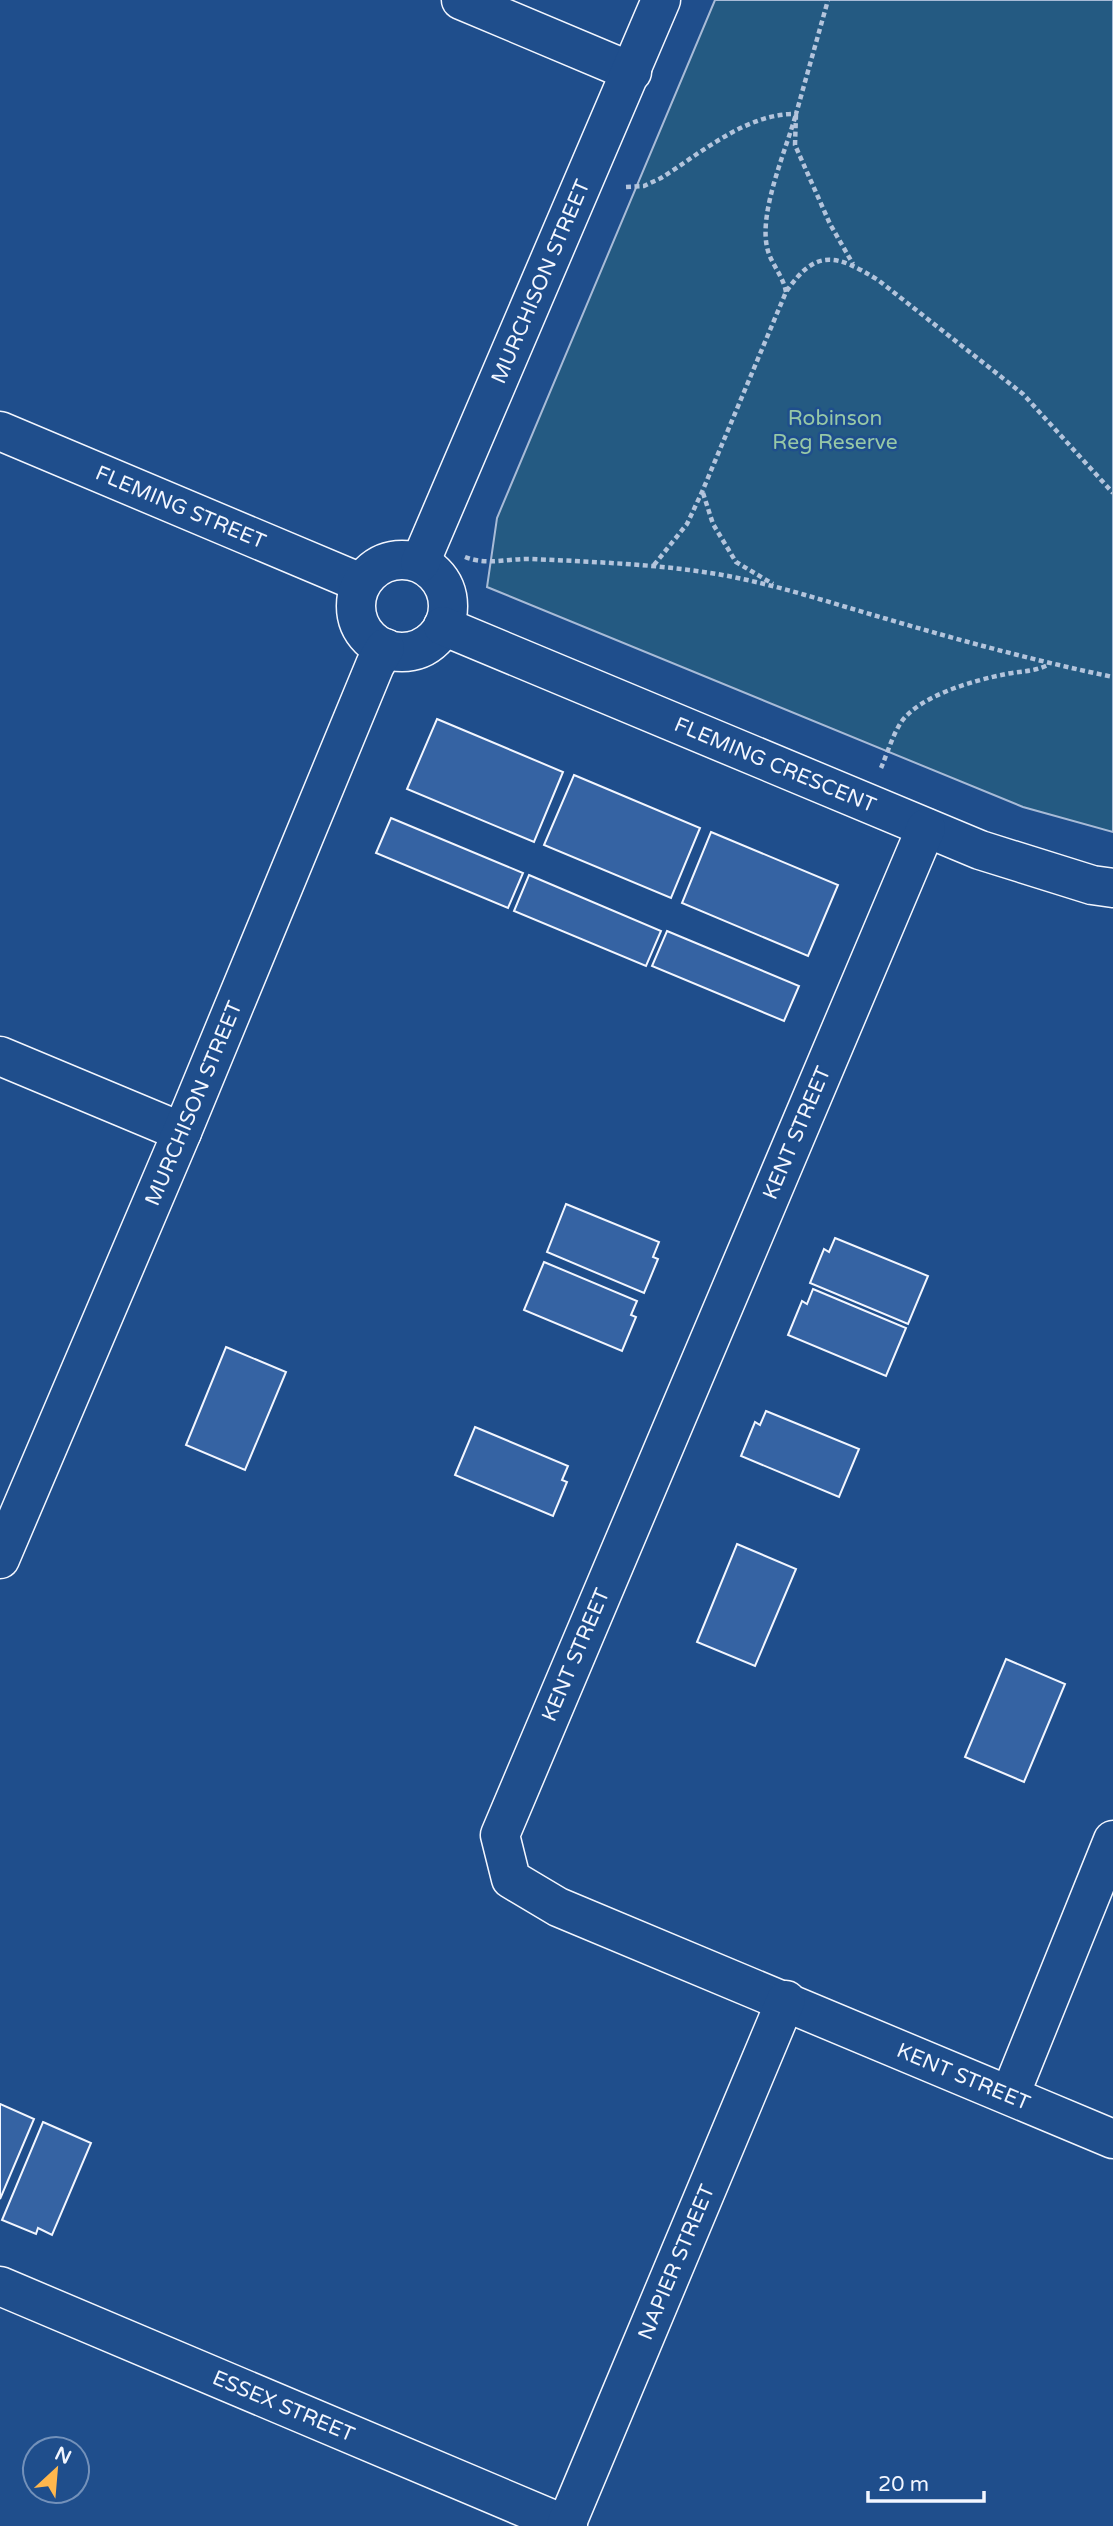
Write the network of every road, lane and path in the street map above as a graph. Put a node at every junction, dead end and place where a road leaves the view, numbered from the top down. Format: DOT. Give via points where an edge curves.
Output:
graph roads {
  1 [pos="461,0"];
  2 [pos="661,0"];
  3 [pos="828,0"];
  4 [pos="632,72"];
  5 [pos="796,114"];
  6 [pos="626,187"];
  7 [pos="853,264"];
  8 [pos="786,292"];
  9 [pos="0,431"];
  10 [pos="702,492"];
  11 [pos="1113,493"];
  12 [pos="424,552"];
  13 [pos="654,565"];
  14 [pos="361,583"];
  15 [pos="778,587"];
  16 [pos="443,626"];
  17 [pos="385,648"];
  18 [pos="1049,664"];
  19 [pos="1113,677"];
  20 [pos="866,805"];
  21 [pos="926,828"];
  22 [pos="1113,888"];
  23 [pos="0,1056"];
  24 [pos="182,1132"];
  25 [pos="0,1559"];
  26 [pos="1113,1840"];
  27 [pos="786,2000"];
  28 [pos="1010,2095"];
  29 [pos="1113,2139"];
  30 [pos="0,2286"];
  31 [pos="567,2526"];
  1 -- 4 [label="street"];
  2 -- 4 [label="street, MURCHISON STREET"];
  3 -- 5 [label="path"];
  4 -- 12 [label="street, MURCHISON STREET"];
  5 -- 6 [label="path" via="757,121 661,178 644,186"];
  5 -- 7 [label="path" via="795,145"];
  5 -- 8 [label="path" via="764,229 767,250"];
  7 -- 8 [label="path" via="823,260 807,265"];
  7 -- 11 [label="path" via="1023,394"];
  8 -- 10 [label="path"];
  9 -- 14 [label="street, FLEMING STREET"];
  10 -- 13 [label="path" via="687,524"];
  10 -- 15 [label="path" via="713,524 736,562"];
  12 -- 13 [label="path" via="481,564 521,559"];
  12 -- 14 [label="street" via="377,567"];
  12 -- 16 [label="street" via="445,590"];
  13 -- 15 [label="path"];
  14 -- 17 [label="street" via="358,621 369,638"];
  15 -- 18 [label="path"];
  16 -- 17 [label="street" via="419,648"];
  16 -- 20 [label="street, FLEMING CRESCENT"];
  17 -- 24 [label="street, MURCHISON STREET"];
  18 -- 19 [label="path"];
  18 -- 20 [label="path" via="933,696 913,709 901,723"];
  20 -- 21 [label="street, FLEMING CRESCENT"];
  21 -- 22 [label="street, FLEMING CRESCENT" via="980,850"];
  21 -- 27 [label="street, KENT STREET" via="500,1835 510,1879 558,1907"];
  23 -- 24 [label="street"];
  24 -- 25 [label="street, MURCHISON STREET"];
  26 -- 28 [label="street"];
  27 -- 28 [label="street, KENT STREET"];
  27 -- 31 [label="street, NAPIER STREET"];
  28 -- 29 [label="street, KENT STREET"];
  30 -- 31 [label="street, ESSEX STREET"];
}
